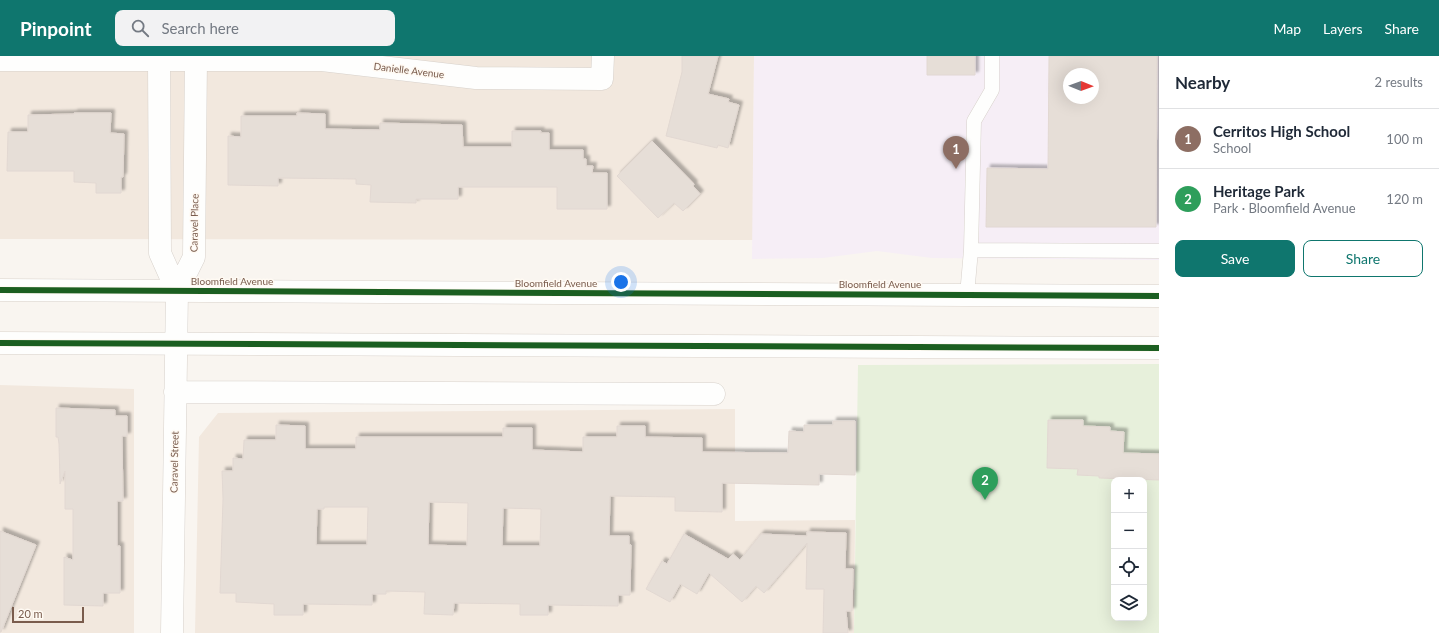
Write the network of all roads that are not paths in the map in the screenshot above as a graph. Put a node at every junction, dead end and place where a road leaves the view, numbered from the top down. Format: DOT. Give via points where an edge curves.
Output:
graph roads {
  1 [pos="602,56"];
  2 [pos="992,56"];
  3 [pos="159,59"];
  4 [pos="196,59"];
  5 [pos="0,60"];
  6 [pos="971,250"];
  7 [pos="1159,251"];
  8 [pos="0,290"];
  9 [pos="177,291"];
  10 [pos="967,295"];
  11 [pos="1159,296"];
  12 [pos="0,343"];
  13 [pos="176,344"];
  14 [pos="1159,348"];
  15 [pos="175,392"];
  16 [pos="714,394"];
  17 [pos="172,633"];
  1 -- 4 [label="street, Danielle Avenue" via="602,79 476,78 322,60"];
  2 -- 6 [label="lane" via="992,90 974,121"];
  3 -- 4 [label="street, Danielle Avenue"];
  3 -- 5 [label="street, Danielle Avenue"];
  3 -- 9 [label="street" via="160,253"];
  4 -- 9 [label="street, Caravel Place" via="194,258"];
  6 -- 7 [label="lane"];
  6 -- 10 [label="lane"];
  8 -- 9 [label="street, Bloomfield Avenue"];
  9 -- 10 [label="street, Bloomfield Avenue"];
  9 -- 13 [label="street, Caravel Street"];
  10 -- 11 [label="street, Bloomfield Avenue"];
  12 -- 13 [label="street"];
  13 -- 14 [label="street"];
  13 -- 15 [label="street, Caravel Street"];
  15 -- 16 [label="street"];
  15 -- 17 [label="street, Caravel Street"];
}
